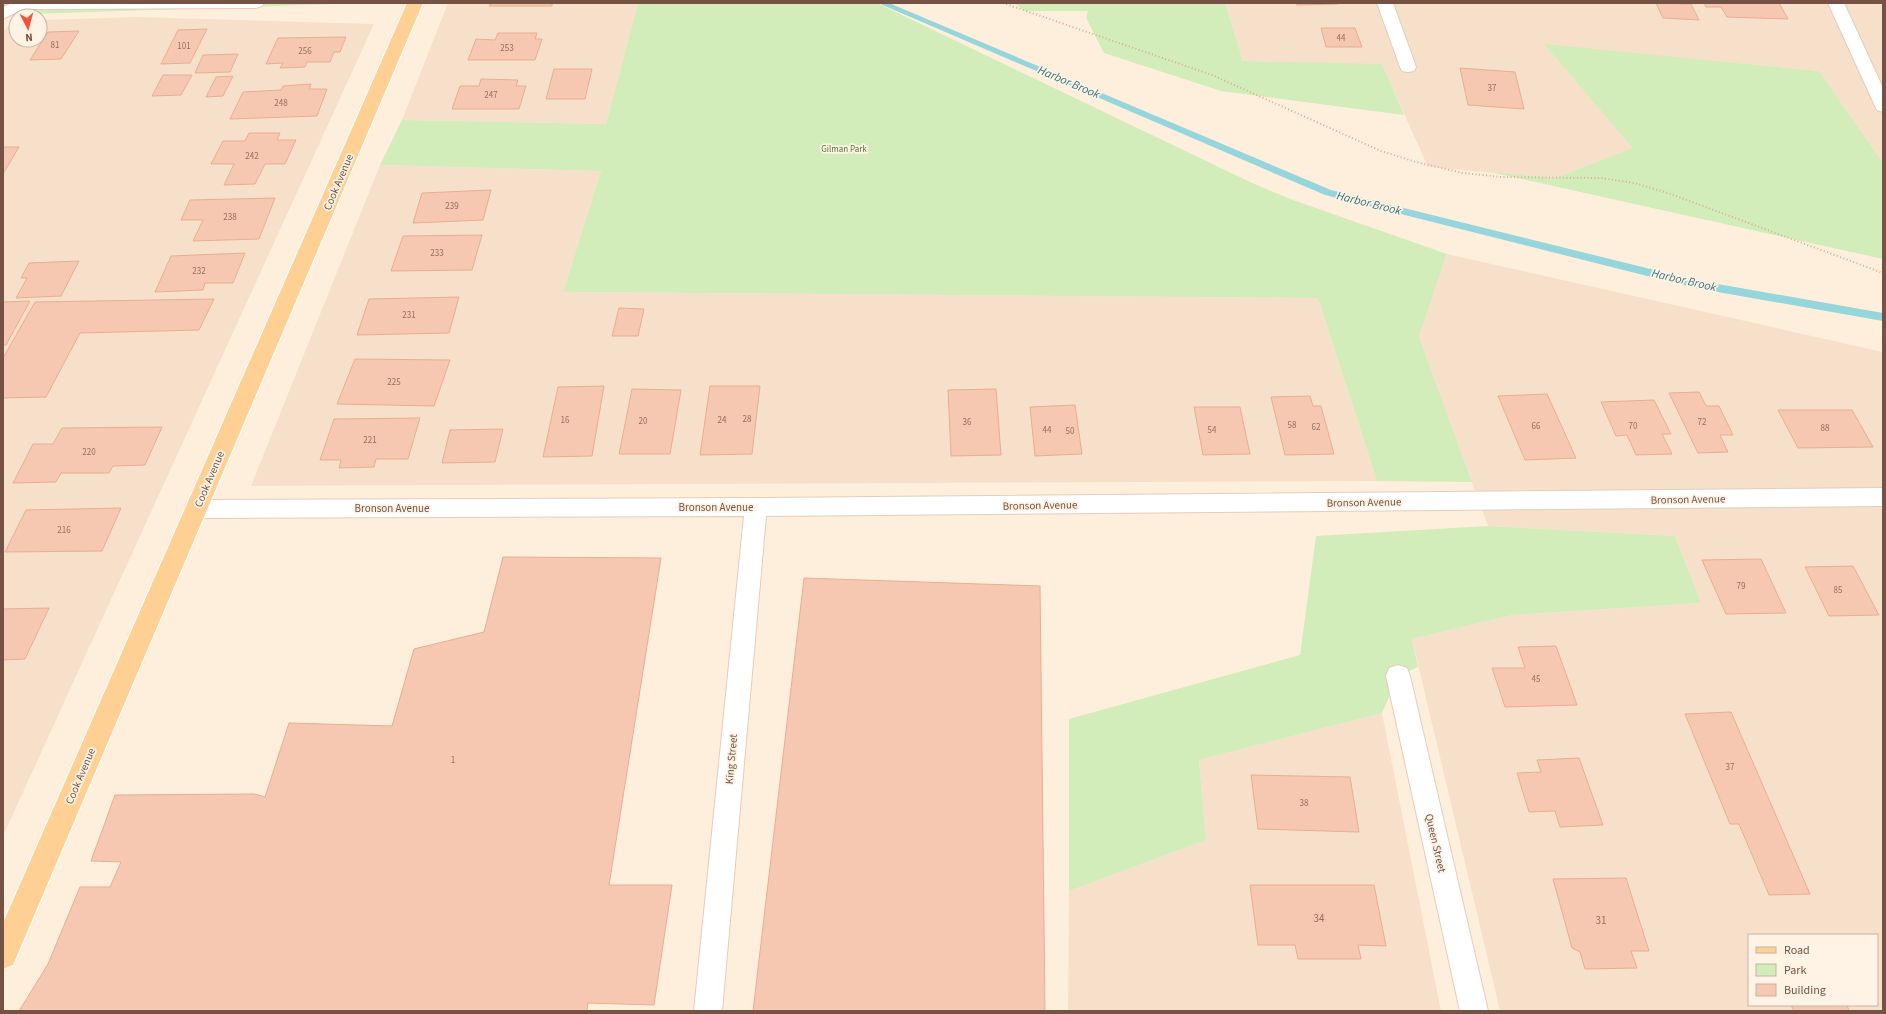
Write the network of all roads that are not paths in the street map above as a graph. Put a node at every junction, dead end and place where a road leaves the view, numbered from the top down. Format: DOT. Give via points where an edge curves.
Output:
graph roads {
  1 [pos="256,3"];
  2 [pos="415,3"];
  3 [pos="1385,3"];
  4 [pos="1836,3"];
  5 [pos="3,14"];
  6 [pos="1408,67"];
  7 [pos="1883,106"];
  8 [pos="1883,497"];
  9 [pos="756,507"];
  10 [pos="196,509"];
  11 [pos="1398,676"];
  12 [pos="3,955"];
  13 [pos="708,1011"];
  14 [pos="1474,1011"];
  1 -- 5 [label="street" via="34,4 12,8"];
  2 -- 10 [label="main road, Cook Avenue"];
  3 -- 6 [label="street"];
  4 -- 7 [label="street" via="1869,59"];
  8 -- 9 [label="street, Bronson Avenue"];
  9 -- 10 [label="street, Bronson Avenue"];
  9 -- 13 [label="street, King Street"];
  10 -- 12 [label="main road, Cook Avenue"];
  11 -- 14 [label="street, Queen Street"];
}
